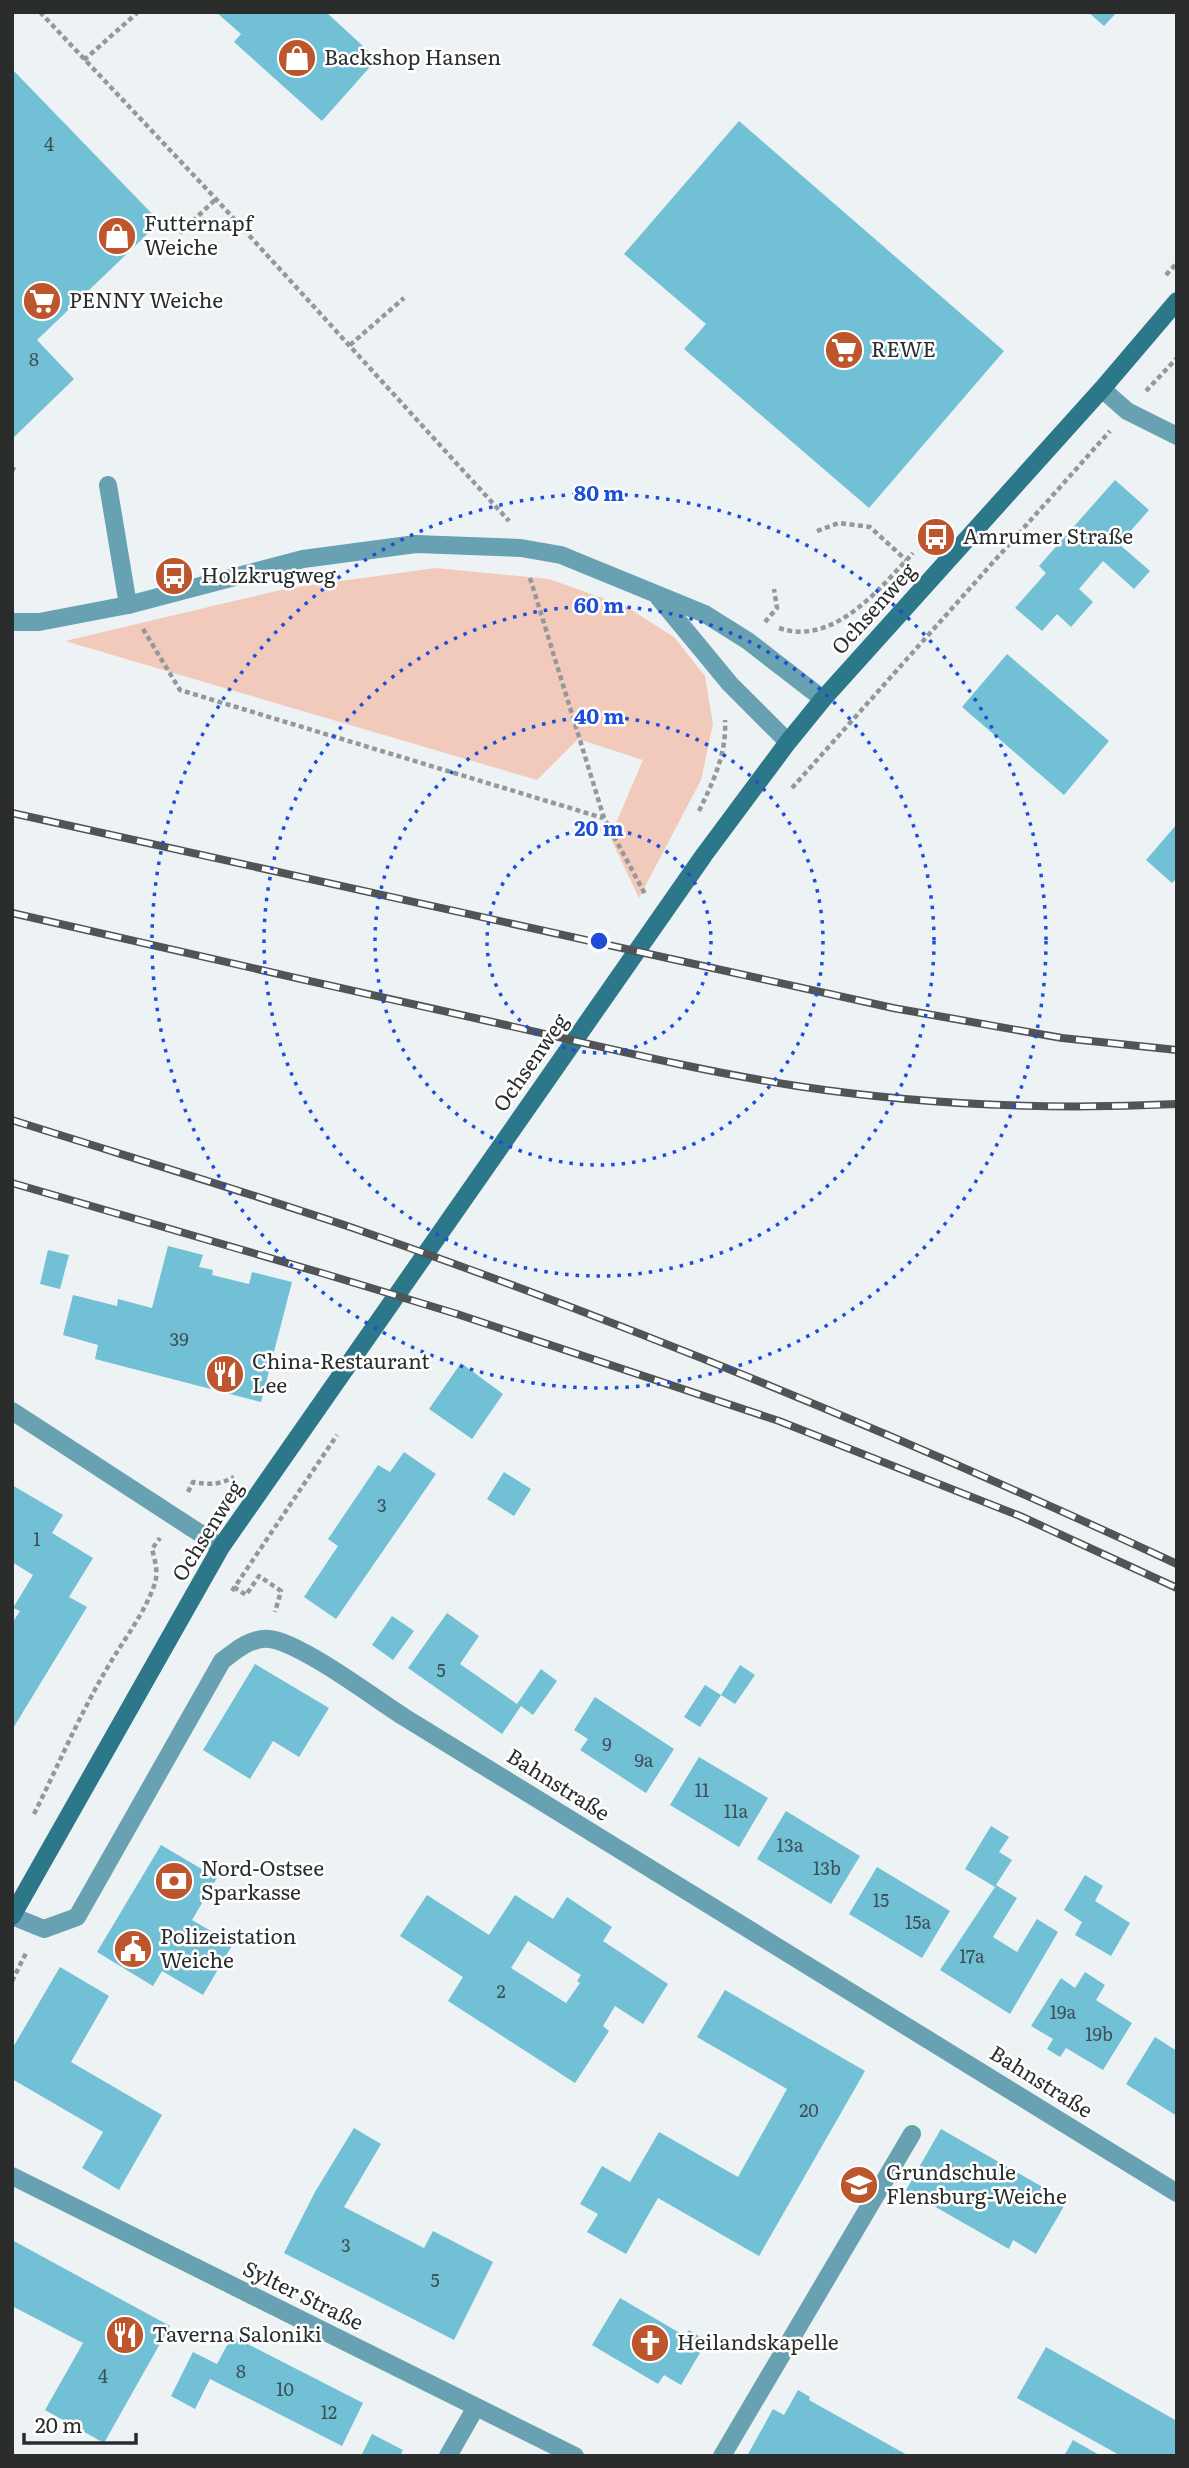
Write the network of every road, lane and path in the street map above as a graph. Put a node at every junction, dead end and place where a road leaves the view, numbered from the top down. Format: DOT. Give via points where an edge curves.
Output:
graph roads {
  1 [pos="40,12"];
  2 [pos="137,13"];
  3 [pos="85,60"];
  4 [pos="216,199"];
  5 [pos="180,233"];
  6 [pos="404,298"];
  7 [pos="1177,301"];
  8 [pos="349,345"];
  9 [pos="1177,358"];
  10 [pos="1102,389"];
  11 [pos="1128,411"];
  12 [pos="1177,436"];
  13 [pos="108,485"];
  14 [pos="817,531"];
  15 [pos="920,545"];
  16 [pos="521,548"];
  17 [pos="906,560"];
  18 [pos="774,589"];
  19 [pos="657,595"];
  20 [pos="128,605"];
  21 [pos="12,622"];
  22 [pos="823,699"];
  23 [pos="851,721"];
  24 [pos="788,742"];
  25 [pos="604,818"];
  26 [pos="648,899"];
  27 [pos="12,1411"];
  28 [pos="221,1547"];
  29 [pos="234,1587"];
  30 [pos="281,1591"];
  31 [pos="12,1916"];
  32 [pos="912,2134"];
  33 [pos="12,2176"];
  34 [pos="1177,2193"];
  35 [pos="476,2407"];
  36 [pos="448,2456"];
  37 [pos="575,2456"];
  38 [pos="722,2456"];
  1 -- 3 [label="path"];
  2 -- 3 [label="path"];
  3 -- 4 [label="path"];
  4 -- 5 [label="path"];
  4 -- 8 [label="path"];
  6 -- 8 [label="path"];
  7 -- 10 [label="main road, Ochsenweg"];
  8 -- 16 [label="path" via="508,519"];
  9 -- 11 [label="path"];
  10 -- 11 [label="street"];
  10 -- 22 [label="main road, Ochsenweg"];
  11 -- 12 [label="street"];
  11 -- 23 [label="path"];
  13 -- 20 [label="street"];
  14 -- 17 [label="path" via="839,523 870,527"];
  15 -- 17 [label="path"];
  16 -- 19 [label="street" via="561,555"];
  16 -- 20 [label="street" via="416,544 303,559"];
  16 -- 25 [label="path"];
  17 -- 18 [label="path" via="852,613 808,631 788,631 765,623 777,608"];
  19 -- 22 [label="street" via="705,614"];
  19 -- 24 [label="street" via="730,684"];
  20 -- 21 [label="street" via="39,622"];
  20 -- 25 [label="path" via="180,690"];
  22 -- 24 [label="main road, Ochsenweg"];
  24 -- 28 [label="main road, Ochsenweg" via="704,855"];
  25 -- 26 [label="path"];
  27 -- 28 [label="street"];
  28 -- 31 [label="main road, Ochsenweg"];
  29 -- 30 [label="path" via="246,1595 259,1576"];
  31 -- 34 [label="street, Bahnstraße" via="44,1929 77,1917 222,1661 246,1644 267,1638 291,1645"];
  32 -- 38 [label="street"];
  33 -- 35 [label="street, Sylter Straße"];
  35 -- 36 [label="street"];
  35 -- 37 [label="street, Sylter Straße"];
}
